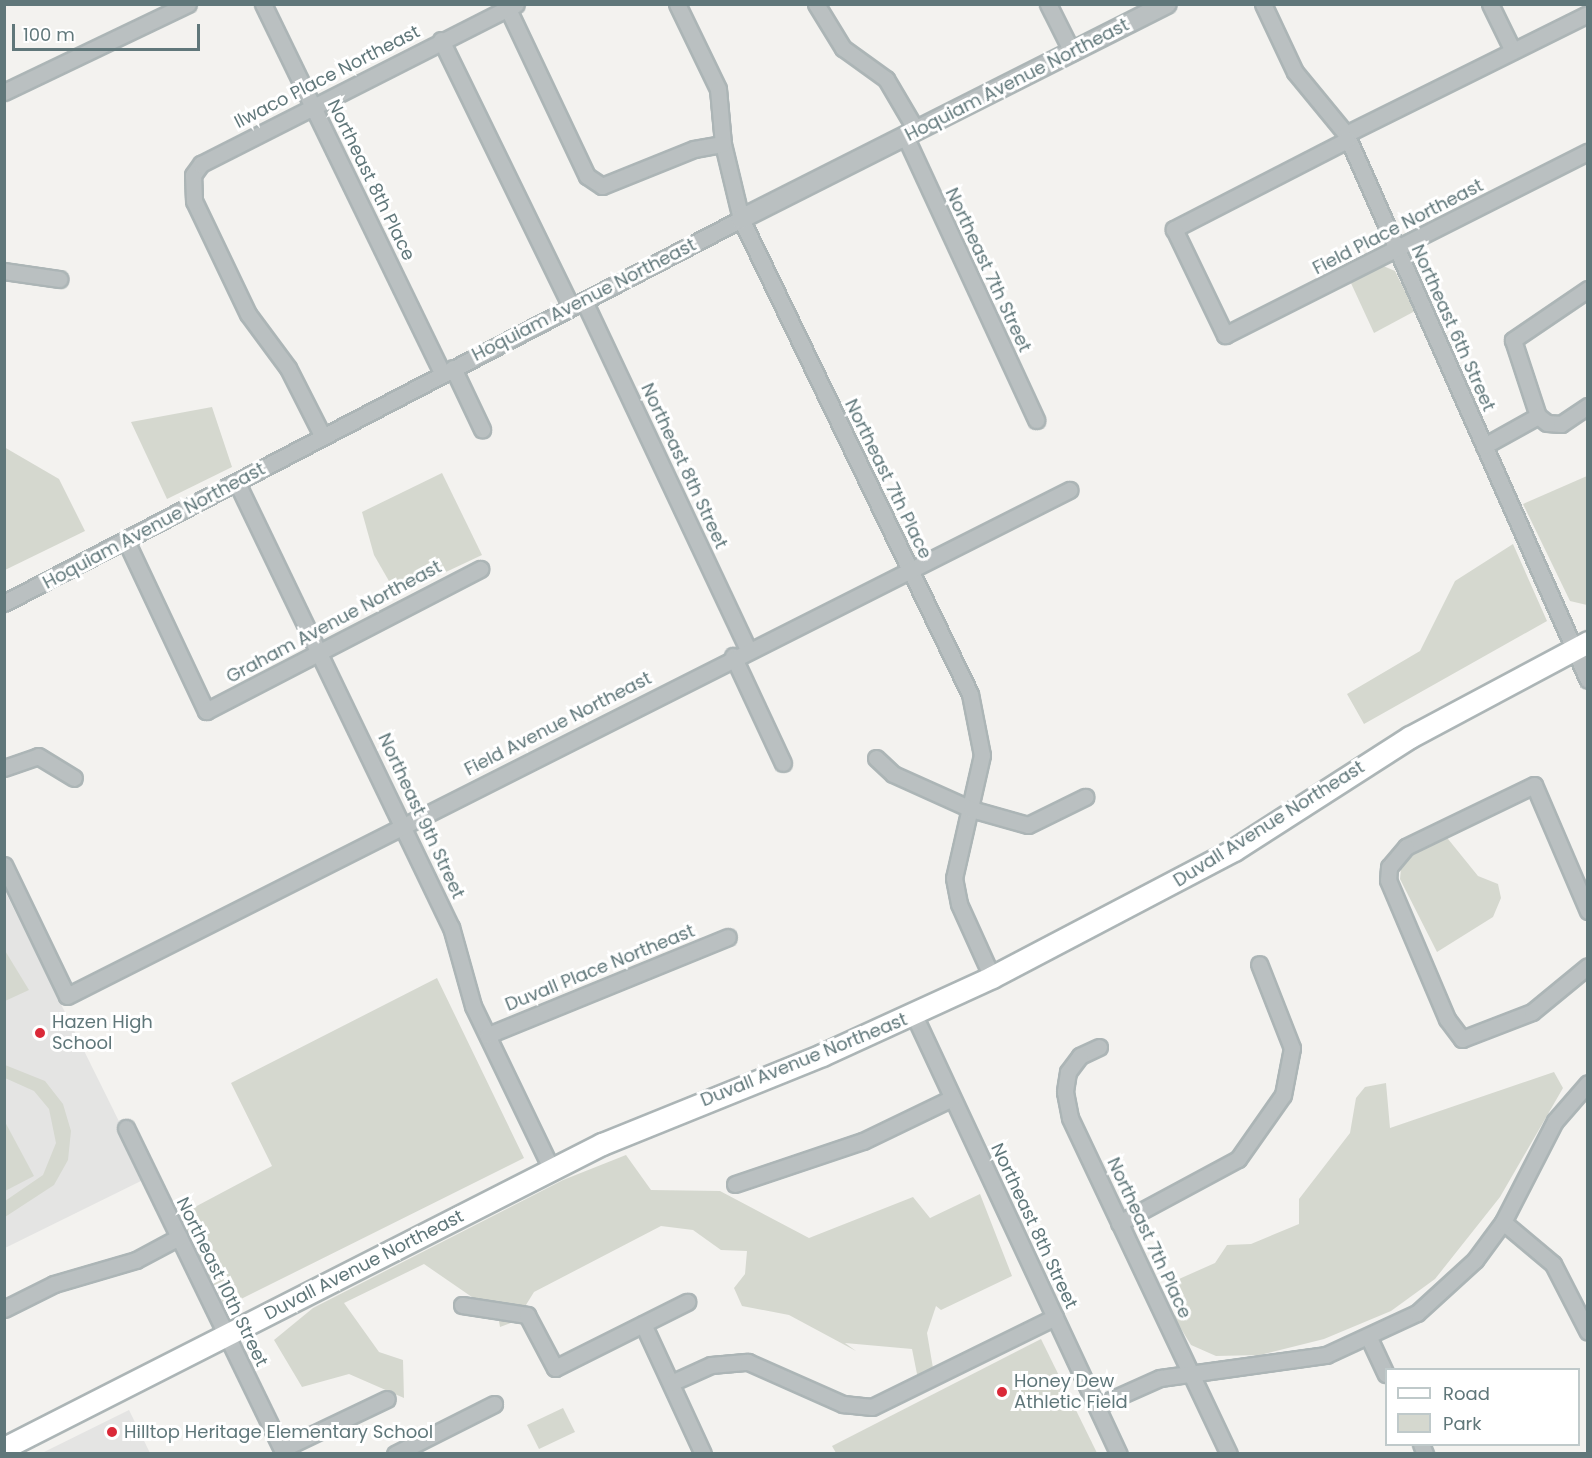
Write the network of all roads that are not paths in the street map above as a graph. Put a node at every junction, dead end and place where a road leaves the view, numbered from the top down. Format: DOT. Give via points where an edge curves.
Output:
graph roads {
  1 [pos="188,4"];
  2 [pos="263,4"];
  3 [pos="677,4"];
  4 [pos="816,4"];
  5 [pos="1048,4"];
  6 [pos="1167,4"];
  7 [pos="1263,4"];
  8 [pos="1490,4"];
  9 [pos="512,7"];
  10 [pos="1587,14"];
  11 [pos="441,40"];
  12 [pos="1513,51"];
  13 [pos="1072,52"];
  14 [pos="4,92"];
  15 [pos="314,107"];
  16 [pos="910,133"];
  17 [pos="1346,137"];
  18 [pos="723,144"];
  19 [pos="1587,153"];
  20 [pos="741,219"];
  21 [pos="1397,249"];
  22 [pos="4,271"];
  23 [pos="59,279"];
  24 [pos="1587,289"];
  25 [pos="577,304"];
  26 [pos="448,371"];
  27 [pos="1587,406"];
  28 [pos="1538,416"];
  29 [pos="1036,420"];
  30 [pos="482,429"];
  31 [pos="322,435"];
  32 [pos="1484,446"];
  33 [pos="238,485"];
  34 [pos="1069,490"];
  35 [pos="127,543"];
  36 [pos="909,568"];
  37 [pos="480,569"];
  38 [pos="4,603"];
  39 [pos="1580,646"];
  40 [pos="748,649"];
  41 [pos="321,651"];
  42 [pos="733,656"];
  43 [pos="1587,680"];
  44 [pos="876,758"];
  45 [pos="783,763"];
  46 [pos="4,768"];
  47 [pos="74,778"];
  48 [pos="1085,797"];
  49 [pos="971,809"];
  50 [pos="403,825"];
  51 [pos="4,865"];
  52 [pos="1587,911"];
  53 [pos="728,937"];
  54 [pos="1259,964"];
  55 [pos="1587,966"];
  56 [pos="992,977"];
  57 [pos="914,1015"];
  58 [pos="488,1035"];
  59 [pos="1099,1047"];
  60 [pos="1587,1083"];
  61 [pos="952,1098"];
  62 [pos="126,1128"];
  63 [pos="552,1170"];
  64 [pos="735,1184"];
  65 [pos="1503,1222"];
  66 [pos="1119,1223"];
  67 [pos="178,1237"];
  68 [pos="687,1302"];
  69 [pos="462,1305"];
  70 [pos="4,1309"];
  71 [pos="1055,1317"];
  72 [pos="643,1324"];
  73 [pos="1587,1332"];
  74 [pos="227,1335"];
  75 [pos="1369,1338"];
  76 [pos="1191,1372"];
  77 [pos="1385,1372"];
  78 [pos="671,1383"];
  79 [pos="387,1399"];
  80 [pos="494,1404"];
  81 [pos="1097,1406"];
  82 [pos="4,1448"];
  83 [pos="283,1451"];
  84 [pos="395,1454"];
  85 [pos="703,1454"];
  86 [pos="1119,1454"];
  87 [pos="1229,1454"];
  1 -- 14 [label="street"];
  2 -- 15 [label="street, Northeast 8th Place"];
  3 -- 18 [label="street, Northeast 7th Place" via="718,89"];
  4 -- 16 [label="street, Northeast 7th Street" via="843,48 886,79"];
  5 -- 13 [label="street"];
  6 -- 13 [label="street, Hoquiam Avenue Northeast"];
  7 -- 17 [label="street, Northeast 6th Street" via="1295,72"];
  8 -- 12 [label="street"];
  9 -- 11 [label="street, Ilwaco Place Northeast"];
  9 -- 18 [label="street" via="587,176 602,186 694,149"];
  10 -- 12 [label="street"];
  11 -- 15 [label="street, Ilwaco Place Northeast"];
  11 -- 25 [label="street, Northeast 8th Street"];
  12 -- 17 [label="street"];
  13 -- 16 [label="street, Hoquiam Avenue Northeast"];
  15 -- 26 [label="street, Northeast 8th Place"];
  15 -- 31 [label="street, Ilwaco Place Northeast" via="201,164 193,175 194,201 249,314 288,368"];
  16 -- 20 [label="street, Hoquiam Avenue Northeast"];
  16 -- 29 [label="street, Northeast 7th Street"];
  17 -- 21 [label="street, Northeast 6th Street"];
  17 -- 21 [label="street, Field Place Northeast" via="1174,229 1225,335"];
  18 -- 20 [label="street, Northeast 7th Place"];
  19 -- 21 [label="street, Field Place Northeast"];
  20 -- 25 [label="street, Hoquiam Avenue Northeast"];
  20 -- 36 [label="street, Northeast 7th Place"];
  21 -- 32 [label="street, Northeast 6th Street"];
  22 -- 23 [label="street"];
  24 -- 28 [label="street" via="1513,340"];
  25 -- 26 [label="street, Hoquiam Avenue Northeast"];
  25 -- 40 [label="street, Northeast 8th Street"];
  26 -- 30 [label="street, Northeast 8th Place"];
  26 -- 31 [label="street, Hoquiam Avenue Northeast"];
  27 -- 28 [label="street" via="1561,424 1547,423"];
  28 -- 32 [label="street"];
  31 -- 33 [label="street, Hoquiam Avenue Northeast"];
  32 -- 39 [label="street, Northeast 6th Street"];
  33 -- 35 [label="street, Hoquiam Avenue Northeast"];
  33 -- 41 [label="street, Northeast 9th Street"];
  34 -- 36 [label="street, Field Avenue Northeast"];
  35 -- 38 [label="street, Hoquiam Avenue Northeast"];
  35 -- 41 [label="street, Graham Avenue Northeast" via="207,711"];
  36 -- 40 [label="street, Field Avenue Northeast"];
  36 -- 49 [label="street, Northeast 7th Place" via="970,694 979,725 982,755"];
  37 -- 41 [label="street, Graham Avenue Northeast"];
  39 -- 43 [label="street, Northeast 6th Street"];
  39 -- 56 [label="main road, Duvall Avenue Northeast" via="1410,737 1234,850"];
  40 -- 42 [label="street, Field Avenue Northeast"];
  41 -- 50 [label="street, Northeast 9th Street"];
  42 -- 45 [label="street"];
  42 -- 50 [label="street, Field Avenue Northeast"];
  44 -- 49 [label="street" via="893,774"];
  46 -- 47 [label="street" via="38,756"];
  48 -- 49 [label="street" via="1028,825"];
  49 -- 56 [label="street, Northeast 7th Place" via="955,854 954,878 959,904"];
  50 -- 51 [label="street, Field Avenue Northeast" via="67,996"];
  50 -- 58 [label="street, Northeast 9th Street" via="451,927 473,1006"];
  52 -- 55 [label="street" via="1534,785 1406,847 1389,867 1388,880 1438,997 1462,1039 1532,1012"];
  53 -- 58 [label="street, Duvall Place Northeast"];
  54 -- 66 [label="street" via="1292,1048 1283,1095 1238,1159"];
  56 -- 57 [label="main road, Duvall Avenue Northeast"];
  57 -- 61 [label="street, Northeast 8th Street"];
  57 -- 63 [label="main road, Duvall Avenue Northeast" via="659,1119"];
  58 -- 63 [label="street, Northeast 9th Street"];
  59 -- 66 [label="street, Northeast 7th Place" via="1080,1056 1068,1072 1065,1092 1070,1118"];
  60 -- 65 [label="street" via="1556,1121"];
  61 -- 64 [label="street" via="863,1141"];
  61 -- 71 [label="street, Northeast 8th Street"];
  62 -- 67 [label="street, Northeast 10th Street"];
  63 -- 74 [label="main road, Duvall Avenue Northeast"];
  65 -- 73 [label="street" via="1553,1264"];
  65 -- 75 [label="street" via="1447,1290"];
  66 -- 76 [label="street, Northeast 7th Place"];
  67 -- 70 [label="street" via="136,1260 54,1284"];
  67 -- 74 [label="street, Northeast 10th Street"];
  68 -- 72 [label="street"];
  69 -- 72 [label="street" via="527,1315 555,1368"];
  71 -- 78 [label="street" via="872,1407 843,1404 748,1362 711,1365"];
  71 -- 81 [label="street, Northeast 8th Street"];
  72 -- 78 [label="street"];
  74 -- 82 [label="main road, Duvall Avenue Northeast"];
  74 -- 83 [label="street, Northeast 10th Street"];
  75 -- 76 [label="street" via="1291,1364"];
  75 -- 77 [label="street"];
  76 -- 81 [label="street" via="1160,1378"];
  76 -- 87 [label="street, Northeast 7th Place"];
  78 -- 85 [label="street"];
  79 -- 83 [label="street"];
  80 -- 84 [label="street"];
  81 -- 86 [label="street, Northeast 8th Street"];
}
